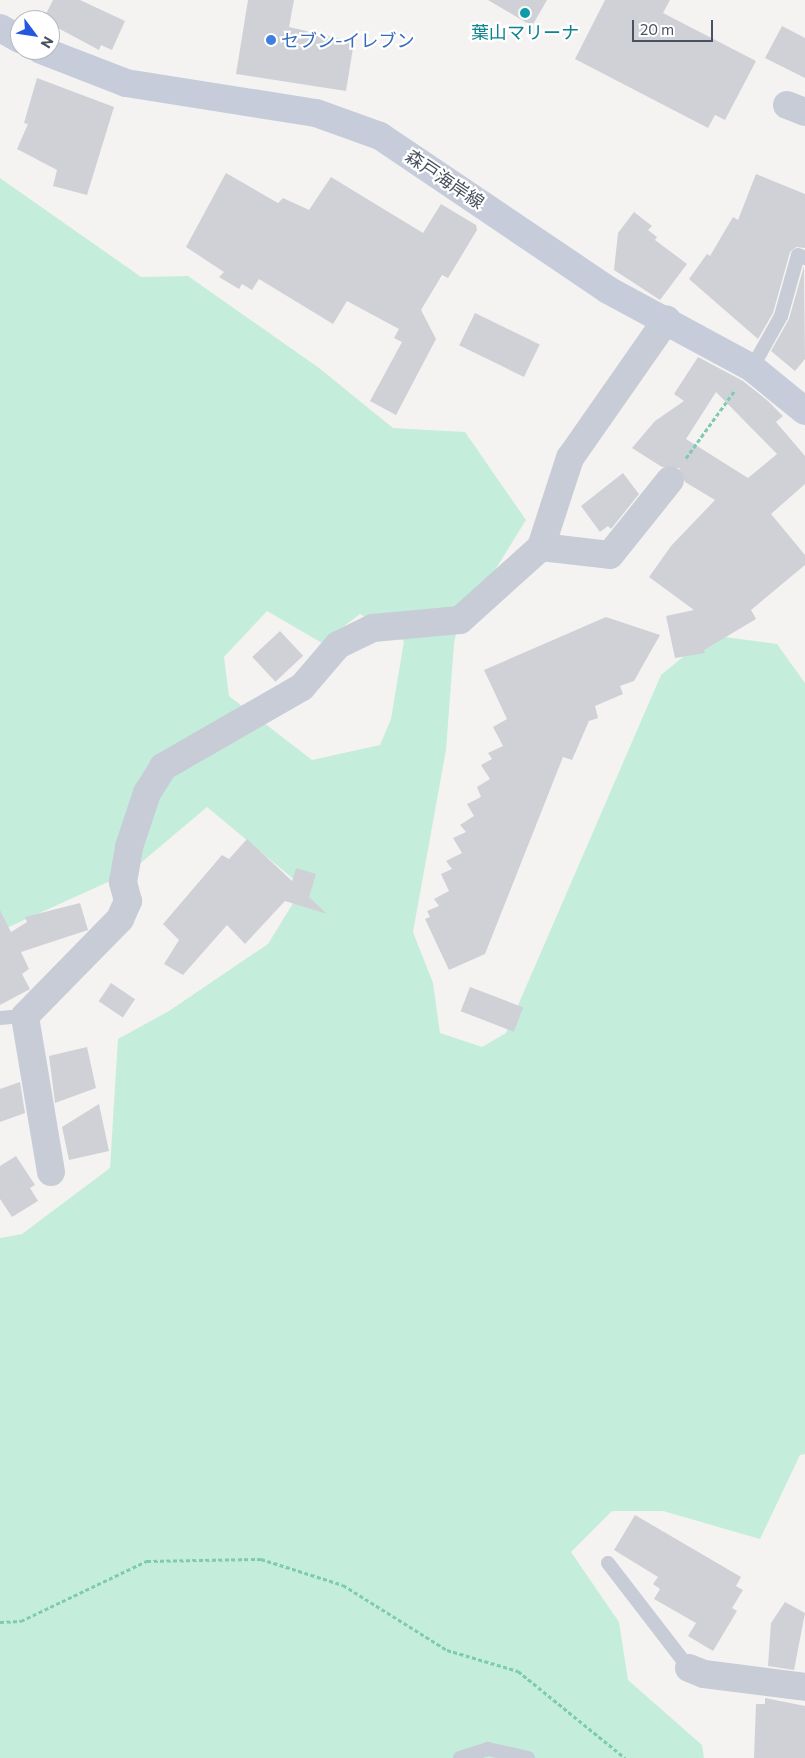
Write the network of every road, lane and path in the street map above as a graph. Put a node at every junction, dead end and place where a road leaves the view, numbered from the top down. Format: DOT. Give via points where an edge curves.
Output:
graph roads {
  1 [pos="60,57"];
  2 [pos="805,258"];
  3 [pos="667,320"];
  4 [pos="752,368"];
  5 [pos="805,411"];
  6 [pos="670,480"];
  7 [pos="541,547"];
  8 [pos="12,1017"];
  9 [pos="51,1172"];
  10 [pos="608,1564"];
  11 [pos="0,1622"];
  12 [pos="689,1668"];
  13 [pos="805,1687"];
  14 [pos="460,1758"];
  15 [pos="528,1758"];
  16 [pos="625,1758"];
  1 -- 3 [label="main road, 森戸海岸線" via="126,84 316,112 350,122 388,141 608,290"];
  2 -- 4 [label="lane" via="798,255 781,316"];
  3 -- 4 [label="main road, 森戸海岸線"];
  3 -- 7 [label="street" via="570,458"];
  4 -- 5 [label="main road, 森戸海岸線"];
  4 -- 6 [label="path"];
  6 -- 7 [label="street" via="610,555"];
  7 -- 8 [label="street" via="460,620 373,628 338,645 302,687 163,767 147,793 128,847 123,882 128,901 120,919"];
  8 -- 9 [label="street"];
  10 -- 12 [label="lane"];
  11 -- 16 [label="path" via="21,1621 147,1562 261,1559 343,1586 447,1650 518,1671"];
  12 -- 13 [label="street" via="704,1674"];
  14 -- 15 [label="lane" via="488,1749"];
}
